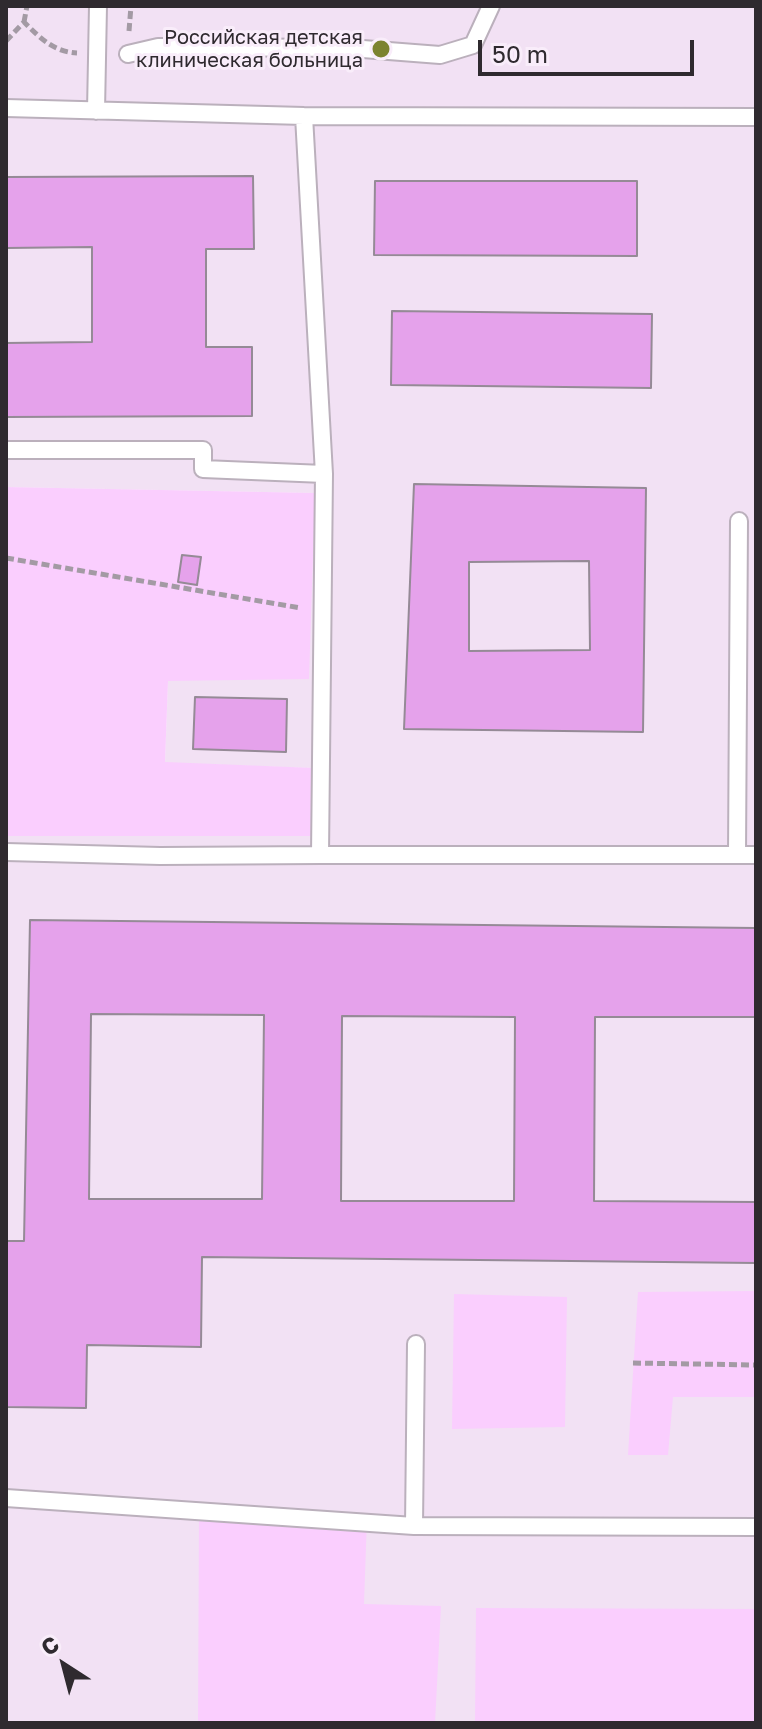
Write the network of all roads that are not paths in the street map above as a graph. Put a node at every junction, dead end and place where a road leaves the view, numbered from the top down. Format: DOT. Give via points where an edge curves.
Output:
graph roads {
  1 [pos="98,6"];
  2 [pos="491,6"];
  3 [pos="128,54"];
  4 [pos="6,108"];
  5 [pos="96,111"];
  6 [pos="304,116"];
  7 [pos="756,117"];
  8 [pos="6,450"];
  9 [pos="324,474"];
  10 [pos="739,521"];
  11 [pos="6,852"];
  12 [pos="320,855"];
  13 [pos="737,855"];
  14 [pos="756,855"];
  15 [pos="416,1344"];
  16 [pos="6,1498"];
  17 [pos="414,1526"];
  18 [pos="756,1527"];
  1 -- 5 [label="lane"];
  2 -- 3 [label="lane" via="473,45 440,55 254,47 158,47"];
  4 -- 5 [label="lane"];
  5 -- 6 [label="lane"];
  6 -- 7 [label="lane"];
  6 -- 9 [label="lane"];
  8 -- 9 [label="lane" via="203,450 203,469"];
  9 -- 12 [label="lane"];
  10 -- 13 [label="lane"];
  11 -- 12 [label="lane"];
  12 -- 13 [label="lane"];
  13 -- 14 [label="lane"];
  15 -- 17 [label="lane"];
  16 -- 17 [label="lane"];
  17 -- 18 [label="lane"];
}
